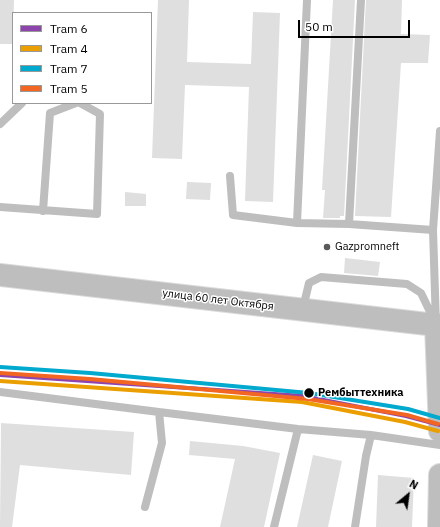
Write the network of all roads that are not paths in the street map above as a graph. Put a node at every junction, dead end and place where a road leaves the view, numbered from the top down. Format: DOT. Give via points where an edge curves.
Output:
graph roads {
  1 [pos="307,0"];
  2 [pos="362,0"];
  3 [pos="21,104"];
  4 [pos="73,104"];
  5 [pos="82,104"];
  6 [pos="0,124"];
  7 [pos="440,131"];
  8 [pos="230,176"];
  9 [pos="0,207"];
  10 [pos="43,211"];
  11 [pos="297,223"];
  12 [pos="349,224"];
  13 [pos="433,230"];
  14 [pos="0,275"];
  15 [pos="302,310"];
  16 [pos="436,325"];
  17 [pos="0,392"];
  18 [pos="159,412"];
  19 [pos="298,429"];
  20 [pos="440,431"];
  21 [pos="371,435"];
  22 [pos="440,445"];
  23 [pos="440,475"];
  24 [pos="145,507"];
  25 [pos="274,527"];
  26 [pos="355,527"];
  27 [pos="439,527"];
  1 -- 11 [label="lane"];
  2 -- 12 [label="lane"];
  3 -- 6 [label="lane"];
  4 -- 10 [label="lane" via="50,113"];
  5 -- 10 [label="lane" via="100,114 97,214"];
  7 -- 13 [label="lane"];
  8 -- 11 [label="lane" via="233,215"];
  9 -- 10 [label="lane"];
  11 -- 12 [label="lane"];
  12 -- 13 [label="lane"];
  13 -- 16 [label="lane"];
  14 -- 15 [label="main road, улица 60 лет Октября"];
  15 -- 16 [label="main road, улица 60 лет Октября"];
  15 -- 16 [label="lane" via="309,283 322,277 407,284 421,293"];
  16 -- 20 [label="main road"];
  17 -- 18 [label="lane"];
  18 -- 19 [label="lane"];
  18 -- 24 [label="lane" via="162,443"];
  19 -- 21 [label="lane"];
  19 -- 25 [label="lane"];
  21 -- 22 [label="lane"];
  21 -- 26 [label="lane"];
  23 -- 27 [label="main road"];
}
